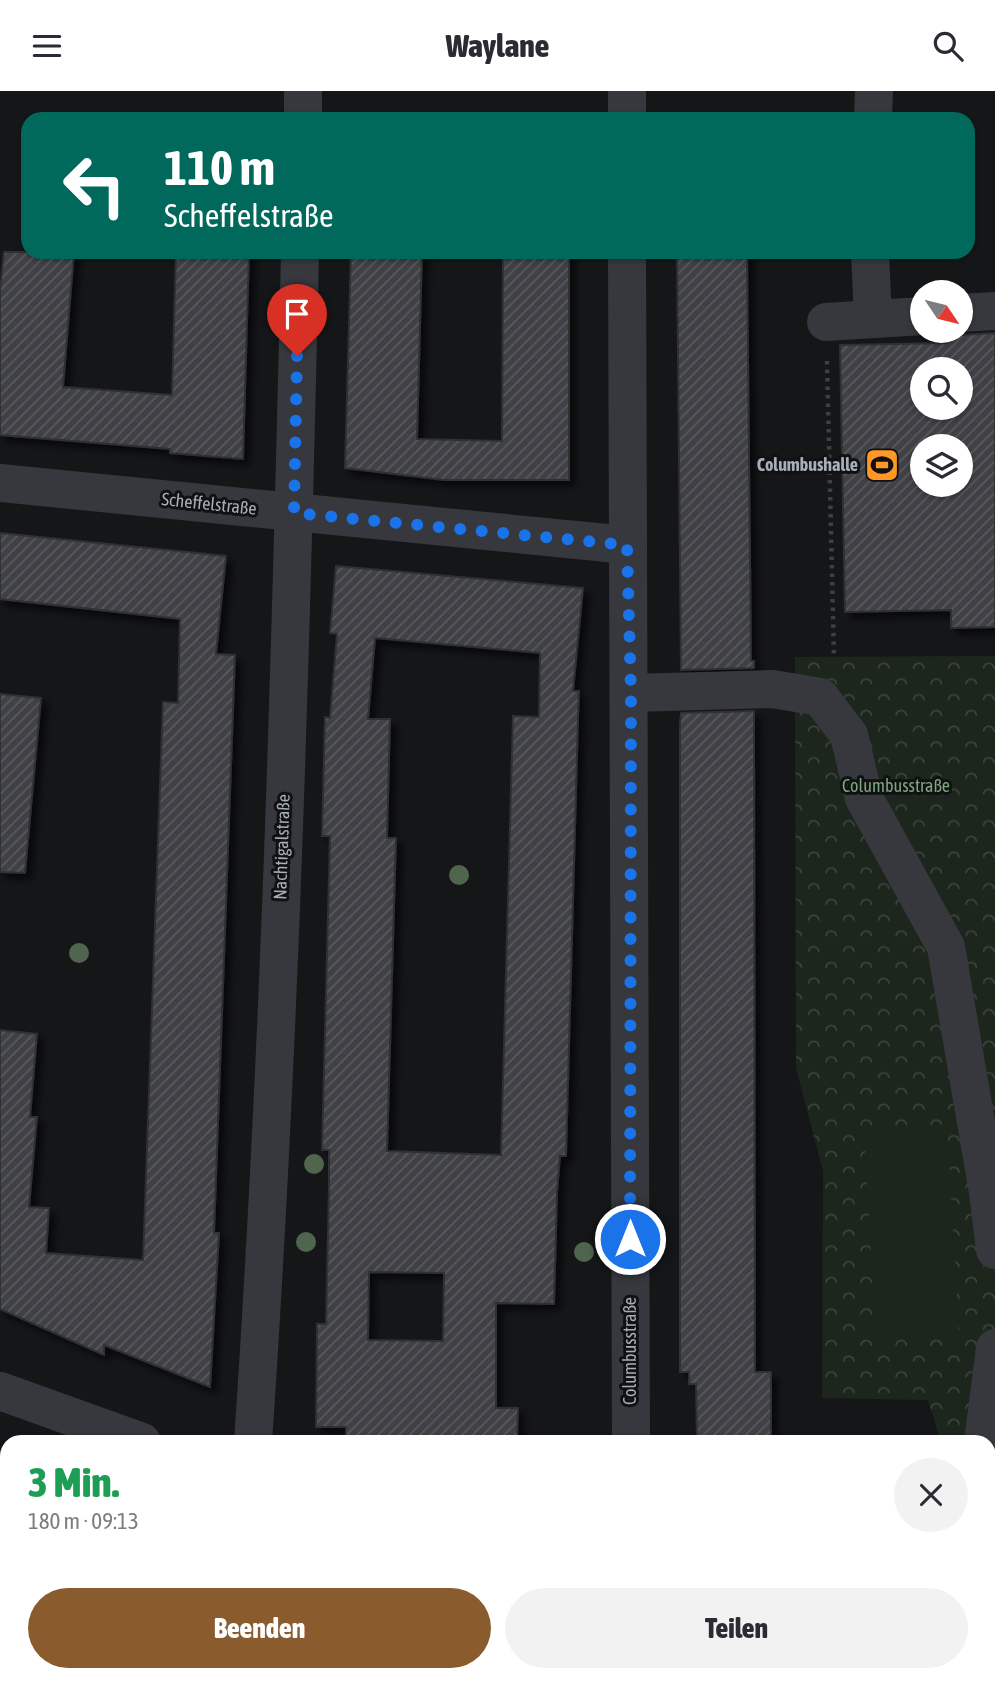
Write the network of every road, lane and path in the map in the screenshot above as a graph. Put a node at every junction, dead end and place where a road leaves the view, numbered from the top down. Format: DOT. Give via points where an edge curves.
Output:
graph roads {
  1 [pos="303,91"];
  2 [pos="627,91"];
  3 [pos="874,91"];
  4 [pos="303,112"];
  5 [pos="627,112"];
  6 [pos="873,112"];
  7 [pos="300,259"];
  8 [pos="627,259"];
  9 [pos="870,259"];
  10 [pos="995,311"];
  11 [pos="973,312"];
  12 [pos="910,317"];
  13 [pos="873,319"];
  14 [pos="826,323"];
  15 [pos="0,483"];
  16 [pos="294,513"];
  17 [pos="627,545"];
  18 [pos="631,693"];
  19 [pos="820,697"];
  20 [pos="995,1250"];
  21 [pos="995,1348"];
  22 [pos="0,1391"];
  23 [pos="123,1435"];
  24 [pos="253,1435"];
  25 [pos="631,1435"];
  26 [pos="984,1435"];
  1 -- 4 [label="street"];
  2 -- 5 [label="street"];
  3 -- 6 [label="street"];
  7 -- 16 [label="street, Nachtigalstraße"];
  8 -- 17 [label="street, Columbusstraße"];
  9 -- 13 [label="street"];
  10 -- 11 [label="street"];
  12 -- 13 [label="street"];
  13 -- 14 [label="street"];
  14 -- 19 [label="path" via="834,657"];
  15 -- 16 [label="street, Scheffelstraße"];
  16 -- 17 [label="street, Scheffelstraße"];
  16 -- 24 [label="street, Nachtigalstraße" via="269,1206"];
  17 -- 18 [label="street, Columbusstraße"];
  18 -- 19 [label="street" via="773,689"];
  18 -- 25 [label="street, Columbusstraße"];
  19 -- 20 [label="street" via="849,735 864,798 946,947"];
  21 -- 26 [label="street"];
  22 -- 23 [label="street"];
}
